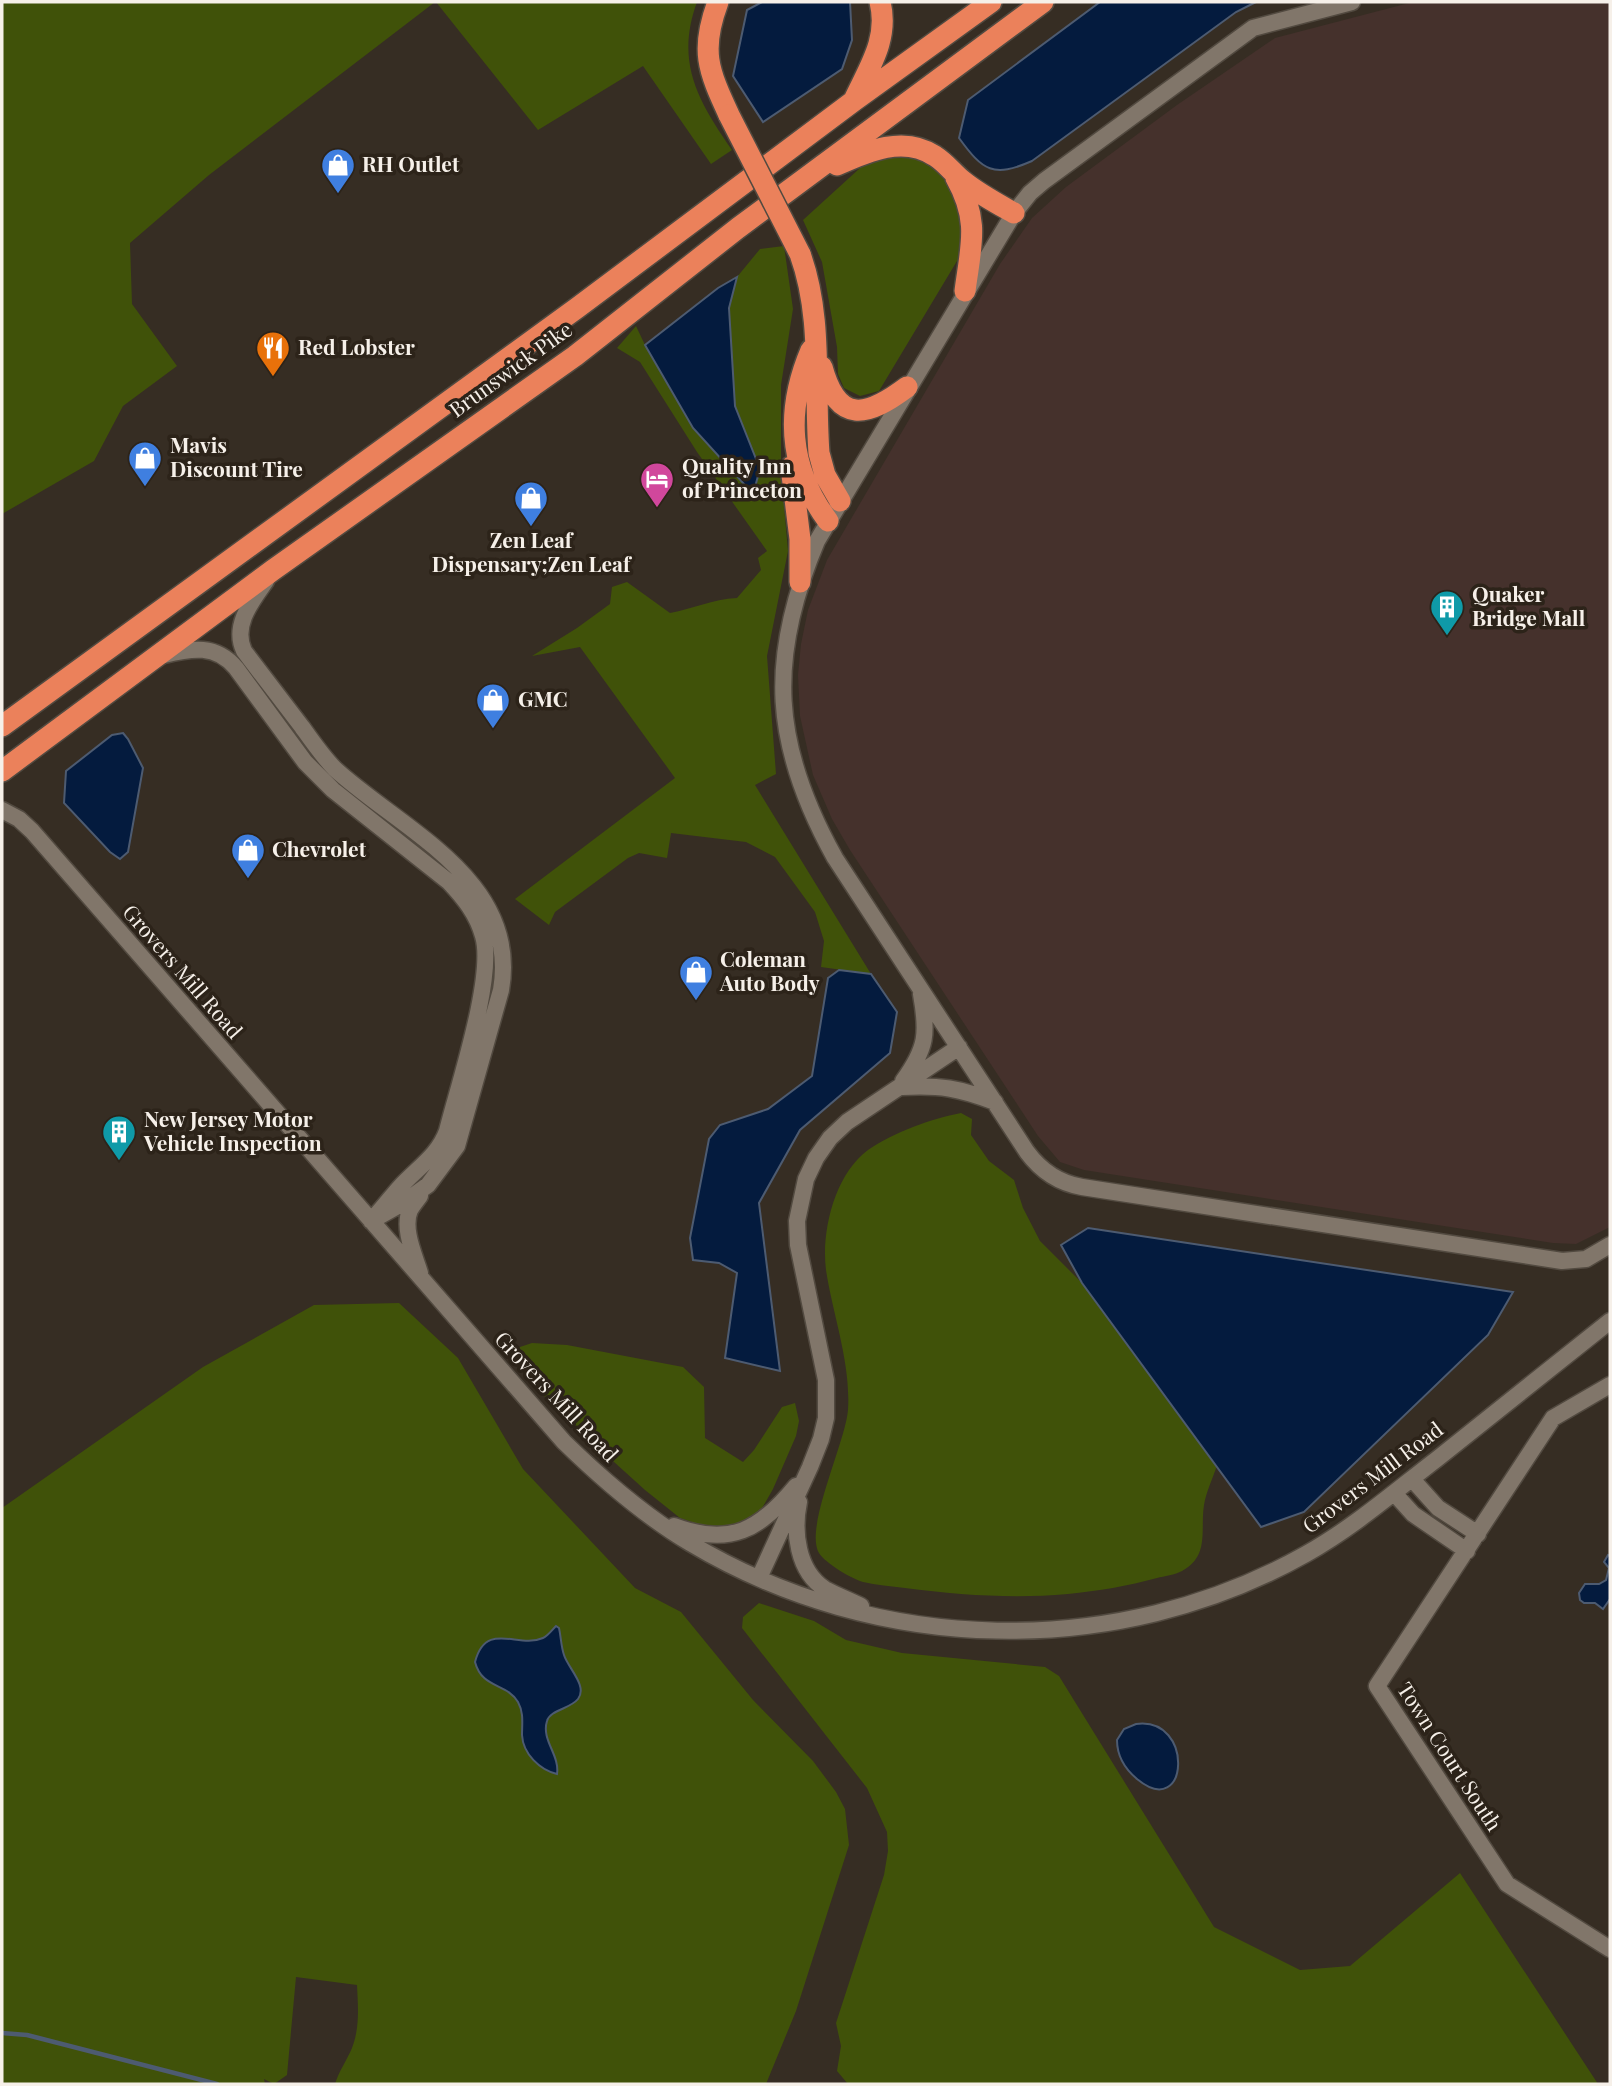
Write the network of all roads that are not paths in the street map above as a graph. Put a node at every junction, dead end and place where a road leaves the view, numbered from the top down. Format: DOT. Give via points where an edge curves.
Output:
graph roads {
  1 [pos="718,2"];
  2 [pos="880,2"];
  3 [pos="991,2"];
  4 [pos="1043,2"];
  5 [pos="1352,2"];
  6 [pos="855,100"];
  7 [pos="953,173"];
  8 [pos="799,183"];
  9 [pos="1014,213"];
  10 [pos="965,291"];
  11 [pos="815,342"];
  12 [pos="908,387"];
  13 [pos="793,430"];
  14 [pos="841,501"];
  15 [pos="828,521"];
  16 [pos="273,570"];
  17 [pos="800,582"];
  18 [pos="155,658"];
  19 [pos="2,726"];
  20 [pos="2,771"];
  21 [pos="2,810"];
  22 [pos="920,988"];
  23 [pos="959,1047"];
  24 [pos="899,1087"];
  25 [pos="995,1102"];
  26 [pos="428,1185"];
  27 [pos="371,1222"];
  28 [pos="1610,1245"];
  29 [pos="422,1279"];
  30 [pos="1610,1321"];
  31 [pos="1610,1385"];
  32 [pos="810,1467"];
  33 [pos="1412,1479"];
  34 [pos="1394,1493"];
  35 [pos="652,1518"];
  36 [pos="1478,1534"];
  37 [pos="1467,1551"];
  38 [pos="759,1578"];
  39 [pos="888,1619"];
  40 [pos="1610,1949"];
  1 -- 11 [label="highway, bridge" via="708,37 713,80 800,254 813,301"];
  2 -- 6 [label="highway" via="881,41"];
  3 -- 6 [label="highway, Brunswick Pike"];
  4 -- 8 [label="highway, Brunswick Pike"];
  5 -- 9 [label="street" via="1254,28 1044,181"];
  6 -- 19 [label="highway, Brunswick Pike" via="578,309"];
  7 -- 8 [label="highway" via="929,152 901,146 873,150"];
  7 -- 9 [label="highway"];
  7 -- 10 [label="highway" via="971,211"];
  8 -- 16 [label="highway, Brunswick Pike" via="575,356"];
  9 -- 10 [label="street"];
  10 -- 12 [label="street"];
  11 -- 12 [label="highway" via="828,388 845,407 871,409"];
  11 -- 13 [label="highway" via="802,372"];
  11 -- 14 [label="highway" via="819,453"];
  12 -- 14 [label="street"];
  13 -- 15 [label="highway" via="803,478"];
  13 -- 17 [label="highway" via="791,467"];
  14 -- 15 [label="street"];
  15 -- 17 [label="street"];
  16 -- 18 [label="highway, Brunswick Pike"];
  16 -- 26 [label="street" via="243,617 240,642 244,651 334,767 472,882 494,920 503,952 501,990 463,1131"];
  17 -- 22 [label="street" via="782,676 793,763 810,811 835,858"];
  18 -- 20 [label="highway, Brunswick Pike"];
  18 -- 27 [label="street" via="192,648 224,655 305,762 333,790 449,882 477,919 484,939 484,985 447,1131 429,1160"];
  21 -- 27 [label="street, Grovers Mill Road" via="32,831"];
  22 -- 23 [label="street"];
  22 -- 24 [label="street" via="924,1038 913,1068"];
  23 -- 24 [label="street"];
  23 -- 25 [label="street"];
  24 -- 25 [label="street" via="951,1087"];
  24 -- 32 [label="street" via="830,1138 816,1158 800,1200 798,1245 827,1394 824,1429"];
  25 -- 28 [label="street" via="1037,1164 1074,1186 1567,1261 1586,1259"];
  26 -- 27 [label="street"];
  26 -- 29 [label="street" via="408,1219"];
  27 -- 29 [label="street, Grovers Mill Road"];
  29 -- 35 [label="street, Grovers Mill Road" via="564,1442"];
  30 -- 33 [label="street, Grovers Mill Road"];
  31 -- 36 [label="street, Town Court South" via="1553,1418"];
  32 -- 35 [label="street" via="769,1515 742,1532 705,1535"];
  32 -- 38 [label="street"];
  32 -- 39 [label="street" via="796,1526 804,1563 824,1588"];
  33 -- 34 [label="street, Grovers Mill Road"];
  33 -- 36 [label="street" via="1438,1508"];
  34 -- 37 [label="street" via="1413,1514"];
  34 -- 39 [label="street, Grovers Mill Road" via="1333,1538 1268,1574 1147,1616 1064,1630 1011,1633"];
  35 -- 38 [label="street, Grovers Mill Road" via="725,1563"];
  36 -- 37 [label="street, Town Court South"];
  37 -- 40 [label="street, Town Court South" via="1377,1686 1507,1884"];
  38 -- 39 [label="street, Grovers Mill Road"];
}
